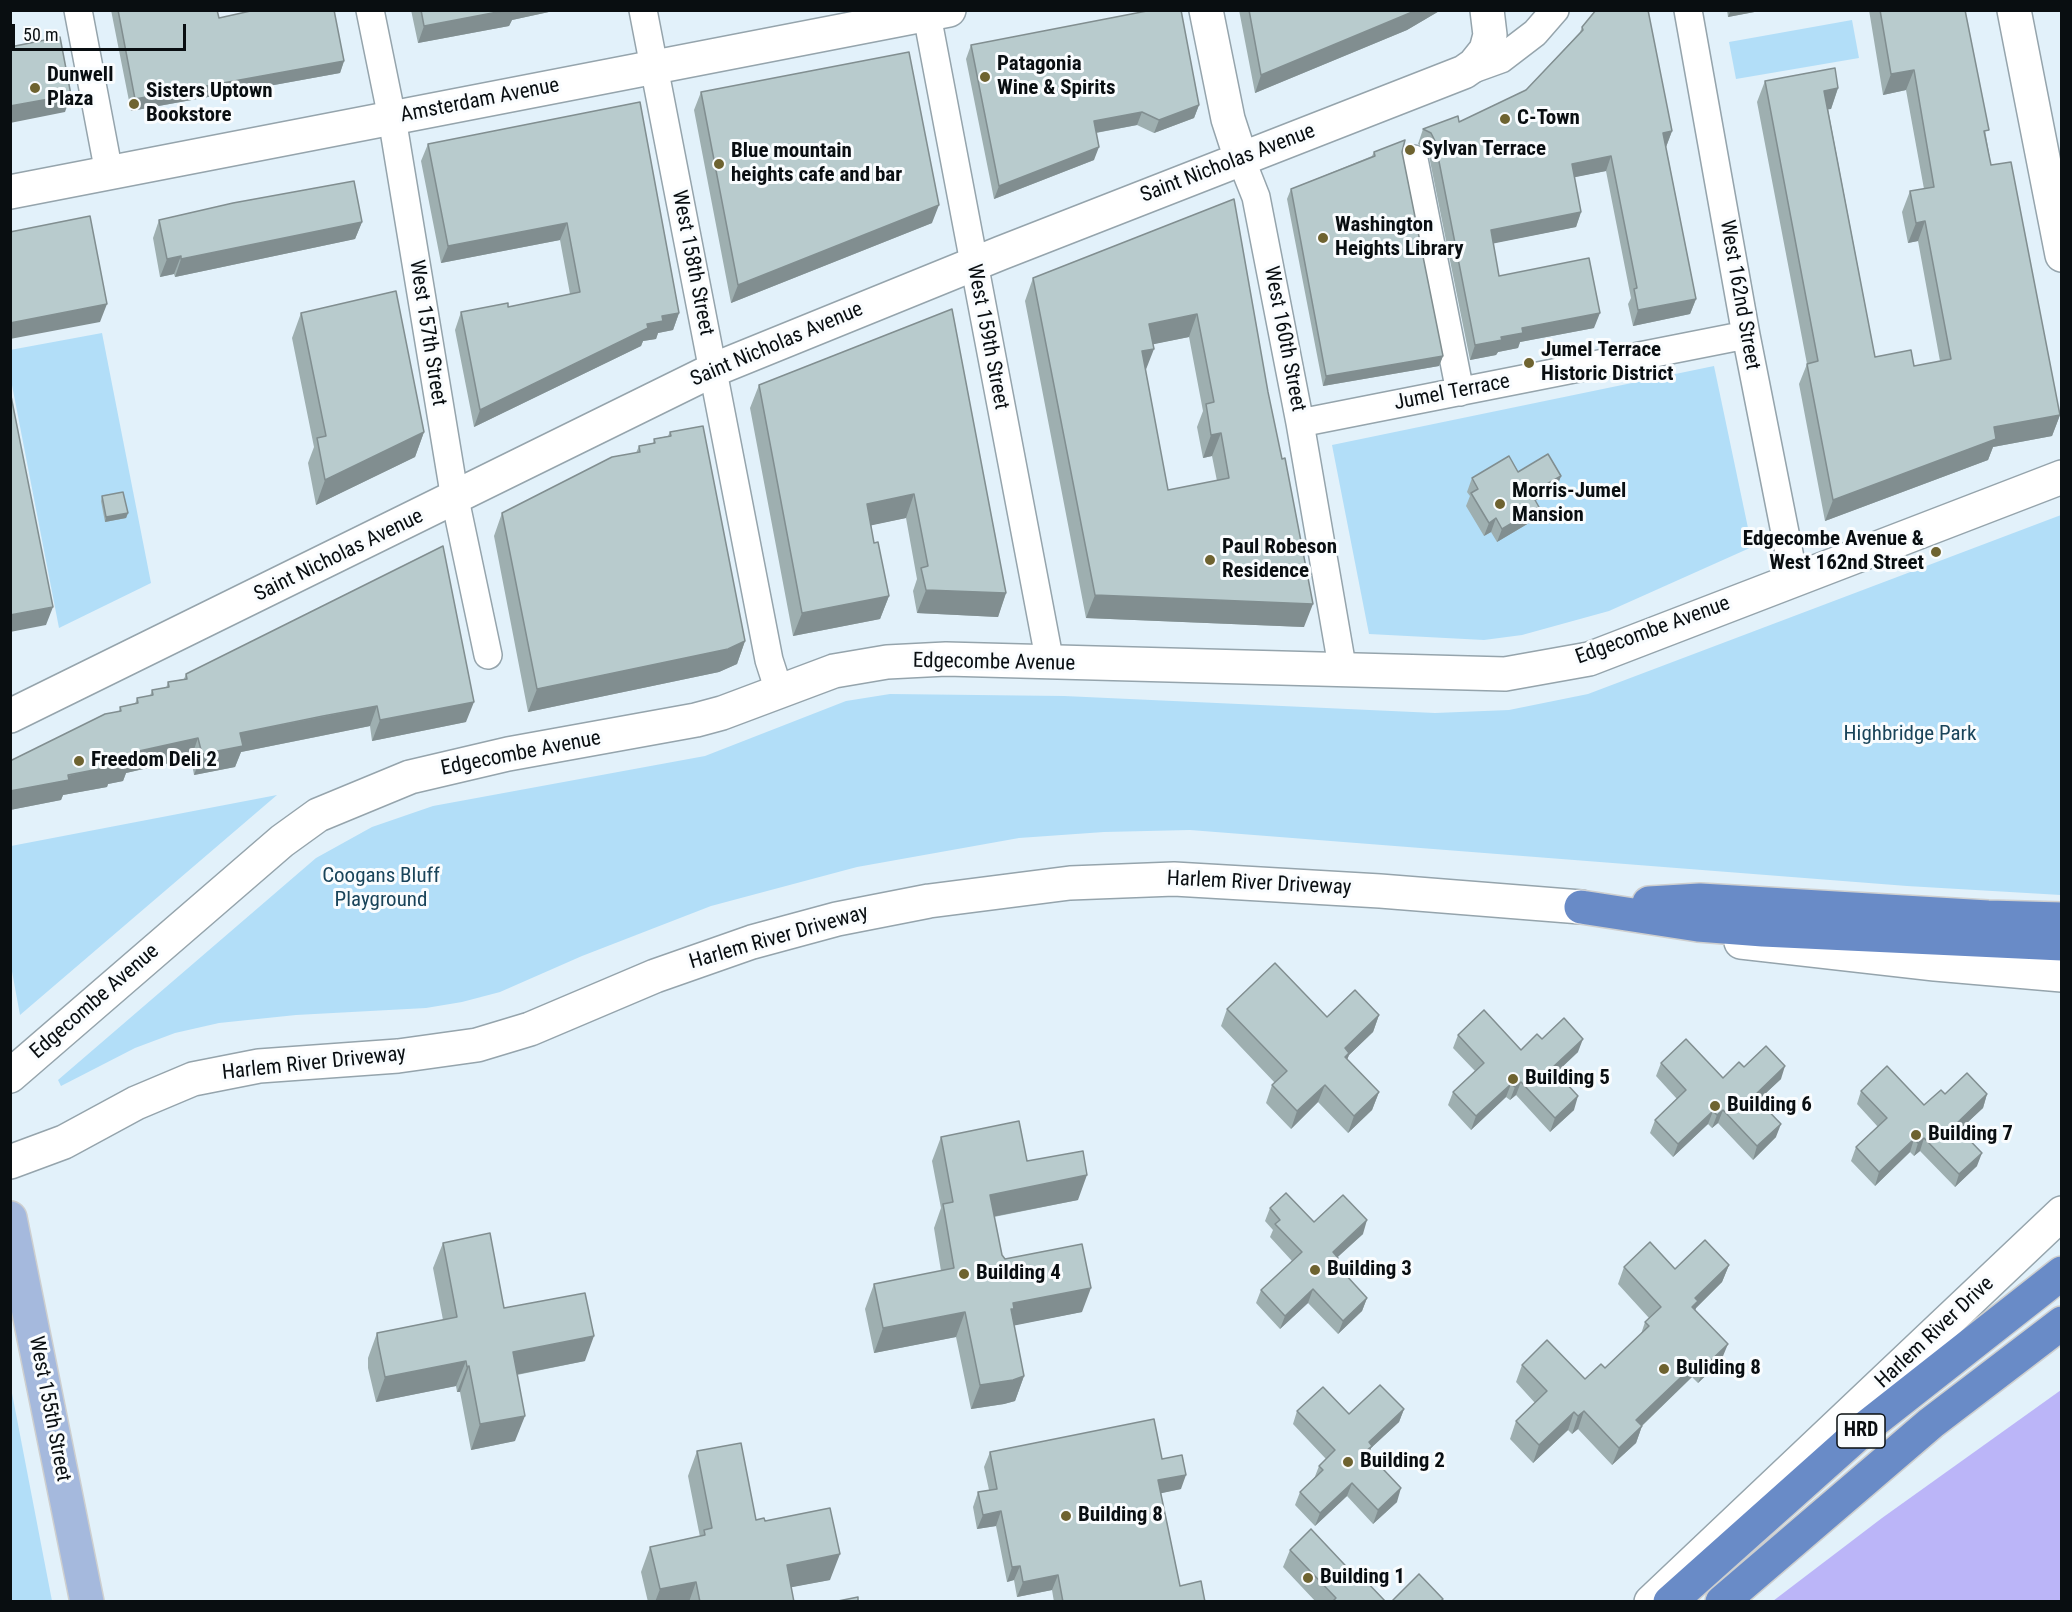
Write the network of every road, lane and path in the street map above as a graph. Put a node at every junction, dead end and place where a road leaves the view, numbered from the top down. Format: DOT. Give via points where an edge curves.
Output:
graph roads {
  1 [pos="78,10"];
  2 [pos="370,10"];
  3 [pos="643,10"];
  4 [pos="1206,10"];
  5 [pos="1487,10"];
  6 [pos="1555,10"];
  7 [pos="1688,10"];
  8 [pos="2014,10"];
  9 [pos="934,12"];
  10 [pos="654,68"];
  11 [pos="1464,72"];
  12 [pos="392,118"];
  13 [pos="1241,159"];
  14 [pos="1414,159"];
  15 [pos="110,173"];
  16 [pos="10,192"];
  17 [pos="2061,255"];
  18 [pos="972,264"];
  19 [pos="1746,335"];
  20 [pos="712,370"];
  21 [pos="1460,392"];
  22 [pos="1300,423"];
  23 [pos="2061,477"];
  24 [pos="455,499"];
  25 [pos="1794,578"];
  26 [pos="488,655"];
  27 [pos="1050,663"];
  28 [pos="1343,672"];
  29 [pos="779,691"];
  30 [pos="10,716"];
  31 [pos="1581,907"];
  32 [pos="2061,919"];
  33 [pos="2061,944"];
  34 [pos="2061,975"];
  35 [pos="10,1076"];
  36 [pos="10,1162"];
  37 [pos="2061,1213"];
  38 [pos="10,1218"];
  39 [pos="2061,1273"];
  40 [pos="2061,1323"];
  41 [pos="23,1335"];
  42 [pos="88,1602"];
  43 [pos="1651,1602"];
  44 [pos="1670,1602"];
  45 [pos="1722,1602"];
  1 -- 15 [label="street"];
  2 -- 12 [label="street, West 157th Street"];
  3 -- 10 [label="street, West 158th Street"];
  4 -- 13 [label="street, West 160th Street" via="1228,119"];
  5 -- 11 [label="street" via="1490,35 1486,50"];
  6 -- 11 [label="street, Saint Nicholas Avenue" via="1535,33 1501,59"];
  7 -- 19 [label="street, West 162nd Street"];
  8 -- 17 [label="street"];
  9 -- 10 [label="street, Amsterdam Avenue"];
  9 -- 18 [label="street, West 159th Street"];
  10 -- 12 [label="street, Amsterdam Avenue"];
  10 -- 20 [label="street, West 158th Street"];
  11 -- 13 [label="street, Saint Nicholas Avenue"];
  12 -- 15 [label="street, Amsterdam Avenue"];
  12 -- 24 [label="street, West 157th Street"];
  13 -- 18 [label="street, Saint Nicholas Avenue"];
  13 -- 22 [label="street, West 160th Street" via="1256,197"];
  14 -- 21 [label="street"];
  15 -- 16 [label="street, Amsterdam Avenue"];
  18 -- 20 [label="street, Saint Nicholas Avenue"];
  18 -- 27 [label="street, West 159th Street"];
  19 -- 21 [label="street, Jumel Terrace"];
  19 -- 25 [label="street, West 162nd Street"];
  20 -- 24 [label="street, Saint Nicholas Avenue"];
  20 -- 29 [label="street, West 158th Street" via="768,660"];
  21 -- 22 [label="street, Jumel Terrace"];
  22 -- 28 [label="street, West 160th Street"];
  23 -- 25 [label="street, Edgecombe Avenue"];
  24 -- 26 [label="street, West 157th Street"];
  24 -- 30 [label="street, Saint Nicholas Avenue"];
  25 -- 28 [label="street, Edgecombe Avenue" via="1589,659 1505,674"];
  27 -- 28 [label="street, Edgecombe Avenue"];
  27 -- 29 [label="street, Edgecombe Avenue" via="946,659 887,662 834,671"];
  29 -- 35 [label="street, Edgecombe Avenue" via="696,720 508,754 410,777 318,815 241,874"];
  31 -- 32 [label="highway" via="1700,900"];
  31 -- 33 [label="highway" via="1698,925"];
  31 -- 34 [label="street, Harlem River Driveway" via="1694,937"];
  31 -- 36 [label="street, Harlem River Driveway" via="1174,879 1070,883 929,901 837,919 752,942 655,976 530,1029 477,1045 398,1056 259,1066 202,1077 136,1103 64,1142"];
  37 -- 43 [label="street, Harlem River Drive"];
  38 -- 41 [label="main road, West 155th Street"];
  39 -- 44 [label="highway, Harlem River Drive / HRD" via="1865,1428"];
  40 -- 45 [label="highway, HRD" via="1923,1430"];
  41 -- 42 [label="main road, West 155th Street" via="48,1398"];
}
